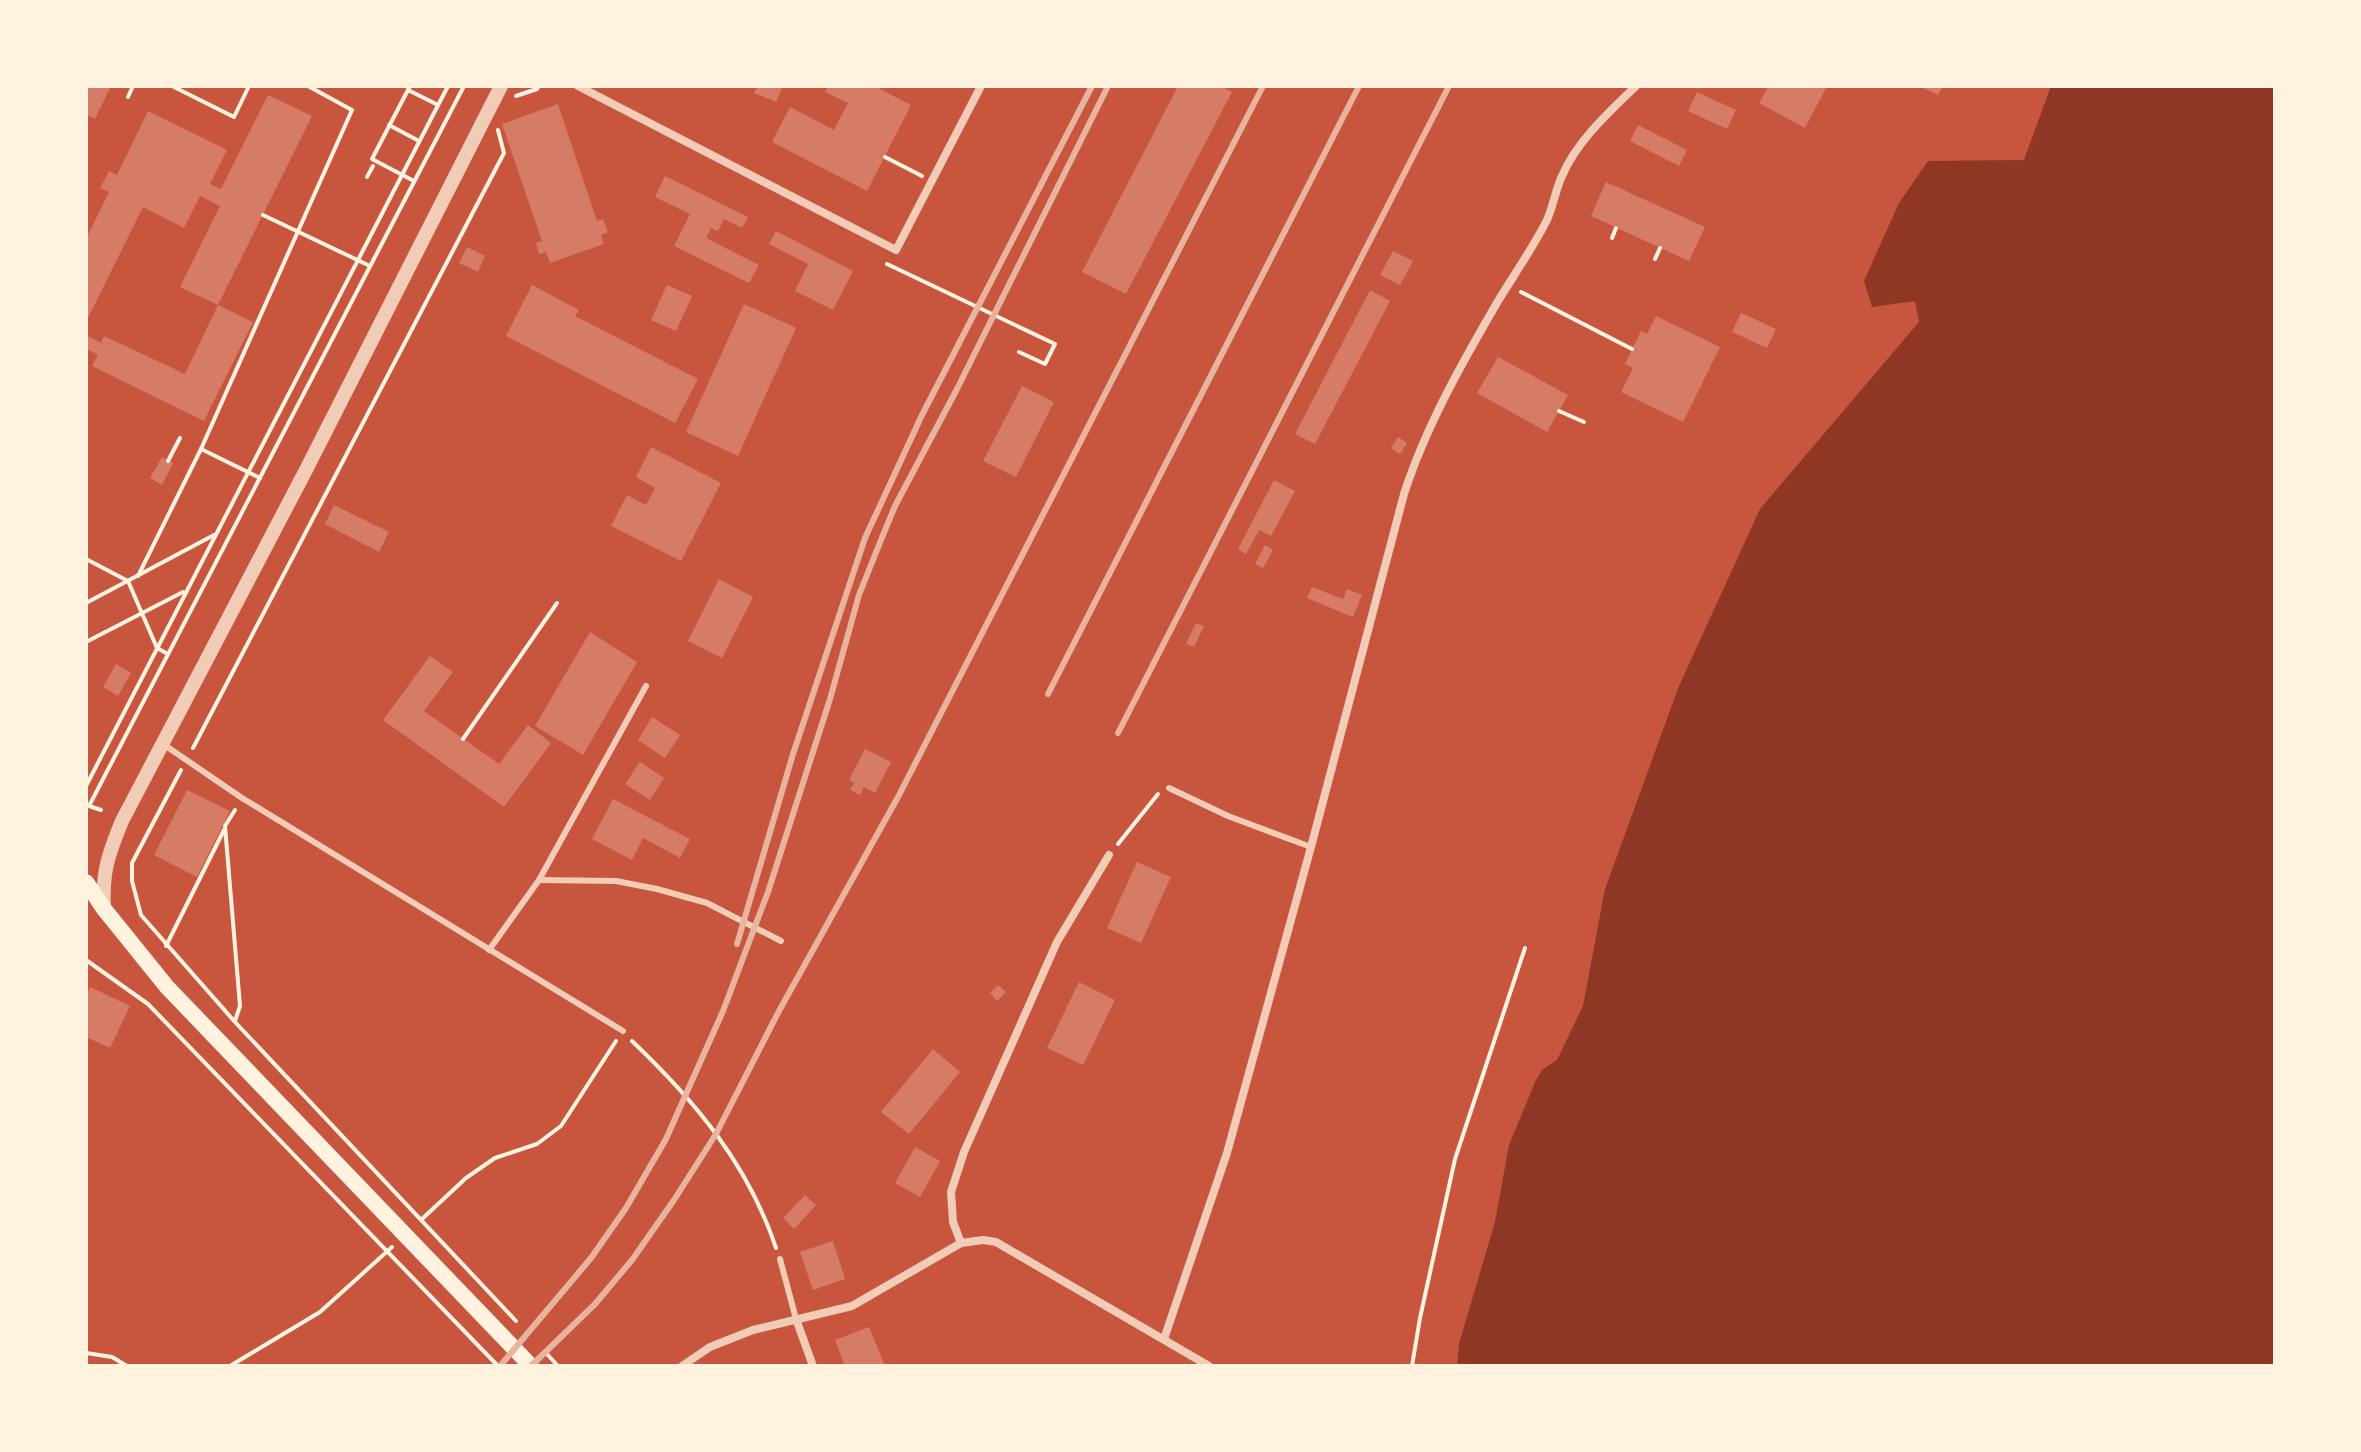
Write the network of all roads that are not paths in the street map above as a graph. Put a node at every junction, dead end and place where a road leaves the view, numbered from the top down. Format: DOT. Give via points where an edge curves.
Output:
graph roads {
  1 [pos="501,86"];
  2 [pos="578,86"];
  3 [pos="981,86"];
  4 [pos="1636,86"];
  5 [pos="646,686"];
  6 [pos="163,744"];
  7 [pos="1169,788"];
  8 [pos="1311,847"];
  9 [pos="1109,855"];
  10 [pos="539,880"];
  11 [pos="86,882"];
  12 [pos="104,909"];
  13 [pos="781,941"];
  14 [pos="489,950"];
  15 [pos="623,1031"];
  16 [pos="961,1243"];
  17 [pos="780,1259"];
  18 [pos="796,1319"];
  19 [pos="1164,1339"];
  20 [pos="531,1366"];
  21 [pos="682,1366"];
  22 [pos="813,1366"];
  23 [pos="1209,1366"];
  1 -- 6 [label="street"];
  2 -- 3 [label="street" via="896,250"];
  4 -- 8 [label="street" via="1582,144 1562,175 1547,220 1447,394 1414,463"];
  5 -- 10 [label="lane"];
  6 -- 12 [label="street" via="108,855"];
  6 -- 14 [label="lane"];
  7 -- 8 [label="lane"];
  8 -- 19 [label="street" via="1227,1153"];
  9 -- 16 [label="street" via="1057,942 964,1152 951,1192"];
  10 -- 13 [label="lane" via="594,879 657,889 707,903"];
  10 -- 14 [label="lane"];
  11 -- 12 [label="main road"];
  12 -- 20 [label="main road" via="167,987"];
  14 -- 15 [label="lane"];
  16 -- 18 [label="street" via="852,1306"];
  16 -- 19 [label="street" via="996,1242"];
  17 -- 18 [label="lane"];
  18 -- 21 [label="street" via="710,1347"];
  18 -- 22 [label="street"];
  19 -- 23 [label="street"];
}
